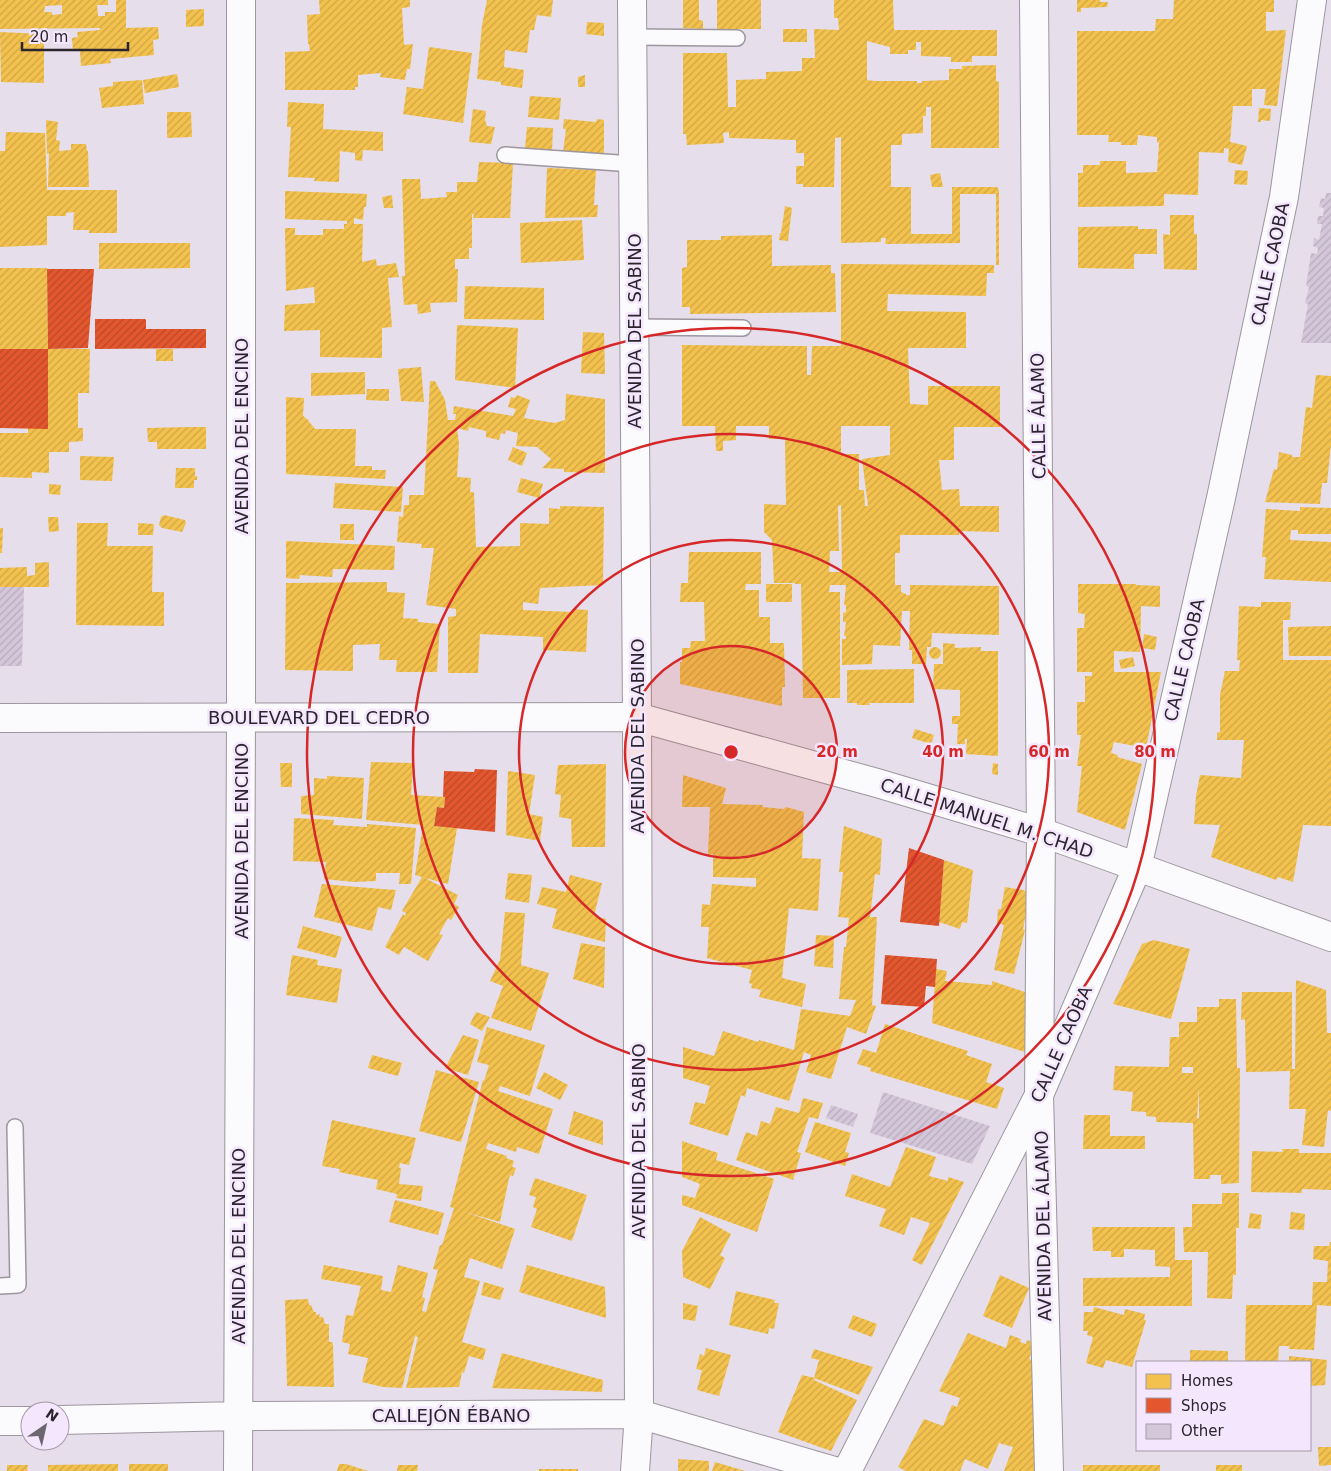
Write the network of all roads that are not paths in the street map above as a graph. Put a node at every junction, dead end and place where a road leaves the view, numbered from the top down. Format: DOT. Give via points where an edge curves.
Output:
graph roads {
  1 [pos="241,0"];
  2 [pos="632,0"];
  3 [pos="1034,0"];
  4 [pos="1312,0"];
  5 [pos="632,37"];
  6 [pos="737,38"];
  7 [pos="505,155"];
  8 [pos="633,164"];
  9 [pos="634,327"];
  10 [pos="742,328"];
  11 [pos="241,717"];
  12 [pos="637,717"];
  13 [pos="0,718"];
  14 [pos="1041,832"];
  15 [pos="1137,868"];
  16 [pos="1331,938"];
  17 [pos="1039,1095"];
  18 [pos="15,1127"];
  19 [pos="0,1286"];
  20 [pos="639,1414"];
  21 [pos="238,1416"];
  22 [pos="70,1420"];
  23 [pos="0,1421"];
  24 [pos="20,1421"];
  25 [pos="238,1471"];
  26 [pos="635,1471"];
  27 [pos="834,1471"];
  28 [pos="847,1471"];
  29 [pos="1049,1471"];
  1 -- 11 [label="street, AVENIDA DEL ENCINO"];
  2 -- 5 [label="street, AVENIDA DEL SABINO"];
  3 -- 14 [label="street, CALLE ÁLAMO"];
  4 -- 15 [label="street, CALLE CAOBA" via="1284,197 1221,498"];
  5 -- 6 [label="lane"];
  5 -- 8 [label="street, AVENIDA DEL SABINO"];
  7 -- 8 [label="lane"];
  8 -- 9 [label="street, AVENIDA DEL SABINO"];
  9 -- 10 [label="lane"];
  9 -- 12 [label="street, AVENIDA DEL SABINO"];
  11 -- 12 [label="street, BOULEVARD DEL CEDRO"];
  11 -- 13 [label="street, BOULEVARD DEL CEDRO"];
  11 -- 21 [label="street, AVENIDA DEL ENCINO"];
  12 -- 14 [label="street, CALLE MANUEL M. CHAD"];
  12 -- 20 [label="street, AVENIDA DEL SABINO"];
  14 -- 15 [label="street, CALLE MANUEL M. CHAD"];
  14 -- 17 [label="street, AVENIDA DEL ÁLAMO"];
  15 -- 16 [label="street, CALLE MANUEL M. CHAD"];
  15 -- 17 [label="street, CALLE CAOBA"];
  17 -- 28 [label="street, CALLE CAOBA"];
  17 -- 29 [label="street, AVENIDA DEL ÁLAMO"];
  18 -- 19 [label="lane" via="18,1285"];
  20 -- 21 [label="street, CALLEJÓN ÉBANO"];
  20 -- 26 [label="street, AVENIDA DEL SABINO"];
  20 -- 27 [label="street, CALLEJÓN ÉBANO"];
  21 -- 22 [label="street, CALLEJÓN ÉBANO"];
  21 -- 25 [label="street, AVENIDA DEL ENCINO"];
  23 -- 24 [label="street"];
}
